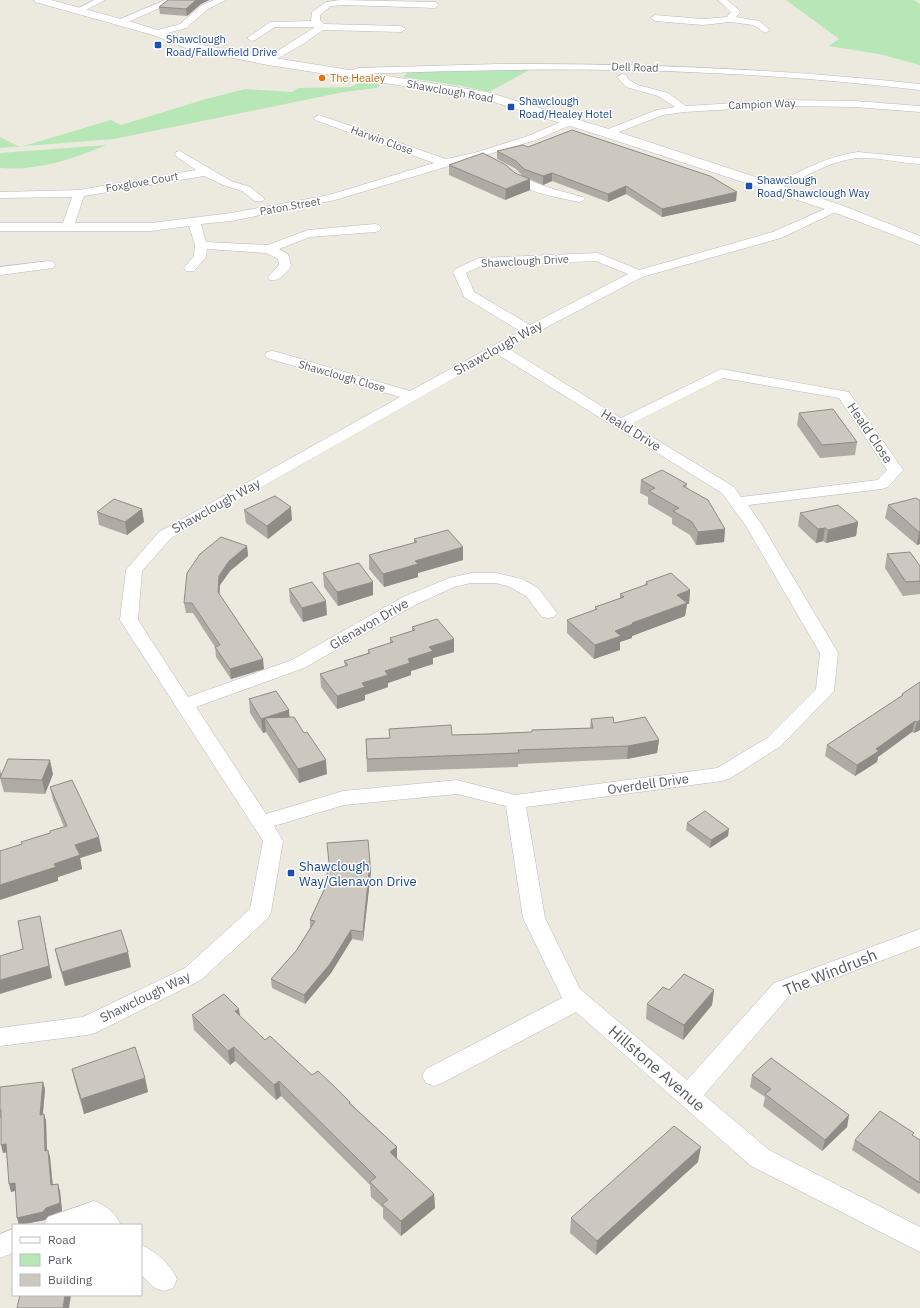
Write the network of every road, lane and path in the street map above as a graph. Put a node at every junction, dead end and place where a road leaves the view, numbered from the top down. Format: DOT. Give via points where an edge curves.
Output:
graph roads {
  1 [pos="39,0"];
  2 [pos="101,0"];
  3 [pos="173,0"];
  4 [pos="222,0"];
  5 [pos="722,0"];
  6 [pos="435,4"];
  7 [pos="79,10"];
  8 [pos="655,18"];
  9 [pos="730,19"];
  10 [pos="121,22"];
  11 [pos="320,26"];
  12 [pos="400,29"];
  13 [pos="765,30"];
  14 [pos="157,33"];
  15 [pos="252,38"];
  16 [pos="268,61"];
  17 [pos="350,74"];
  18 [pos="622,76"];
  19 [pos="920,87"];
  20 [pos="684,109"];
  21 [pos="920,109"];
  22 [pos="318,118"];
  23 [pos="570,122"];
  24 [pos="607,133"];
  25 [pos="180,154"];
  26 [pos="478,155"];
  27 [pos="920,161"];
  28 [pos="444,163"];
  29 [pos="206,172"];
  30 [pos="775,187"];
  31 [pos="79,193"];
  32 [pos="0,195"];
  33 [pos="259,199"];
  34 [pos="579,199"];
  35 [pos="836,208"];
  36 [pos="194,221"];
  37 [pos="0,227"];
  38 [pos="68,227"];
  39 [pos="375,228"];
  40 [pos="920,241"];
  41 [pos="201,245"];
  42 [pos="270,249"];
  43 [pos="49,266"];
  44 [pos="190,268"];
  45 [pos="0,271"];
  46 [pos="638,274"];
  47 [pos="274,277"];
  48 [pos="530,331"];
  49 [pos="497,348"];
  50 [pos="272,355"];
  51 [pos="412,396"];
  52 [pos="620,424"];
  53 [pos="736,502"];
  54 [pos="754,525"];
  55 [pos="548,613"];
  56 [pos="184,705"];
  57 [pos="515,802"];
  58 [pos="261,822"];
  59 [pos="920,937"];
  60 [pos="578,1000"];
  61 [pos="0,1037"];
  62 [pos="434,1076"];
  63 [pos="688,1096"];
  64 [pos="61,1224"];
  65 [pos="107,1224"];
  66 [pos="920,1240"];
  67 [pos="12,1241"];
  68 [pos="0,1246"];
  69 [pos="142,1258"];
  70 [pos="164,1279"];
  1 -- 7 [label="main road, Shawclough Road"];
  2 -- 7 [label="street"];
  3 -- 10 [label="street"];
  4 -- 14 [label="street" via="205,7 183,26"];
  5 -- 9 [label="street" via="736,12"];
  6 -- 11 [label="street" via="329,4 315,14 315,21"];
  7 -- 10 [label="main road, Shawclough Road"];
  8 -- 9 [label="street" via="703,22"];
  9 -- 13 [label="street" via="756,23"];
  10 -- 14 [label="main road, Shawclough Road"];
  11 -- 12 [label="street"];
  11 -- 15 [label="street" via="273,24"];
  11 -- 16 [label="street" via="300,42"];
  14 -- 16 [label="main road, Shawclough Road" via="188,46"];
  16 -- 17 [label="main road, Shawclough Road"];
  17 -- 19 [label="street, Dell Road" via="358,71 434,68 578,66 724,70"];
  17 -- 23 [label="main road, Shawclough Road" via="484,95"];
  18 -- 20 [label="street" via="627,84 662,94"];
  20 -- 21 [label="street, Campion Way" via="787,103"];
  20 -- 24 [label="street, Campion Way" via="661,112"];
  22 -- 28 [label="street, Harwin Close"];
  23 -- 24 [label="main road, Shawclough Road"];
  23 -- 26 [label="street, Paton Street" via="532,138"];
  24 -- 30 [label="main road, Shawclough Road"];
  25 -- 29 [label="street, Foxglove Court"];
  26 -- 28 [label="street, Paton Street"];
  26 -- 34 [label="street" via="511,172 519,180 547,192"];
  27 -- 30 [label="street" via="870,155 846,157"];
  28 -- 36 [label="street, Paton Street" via="331,198 231,217"];
  29 -- 31 [label="street, Foxglove Court"];
  29 -- 33 [label="street, Foxglove Court" via="246,189"];
  30 -- 35 [label="main road, Shawclough Road"];
  31 -- 32 [label="street, Foxglove Court"];
  31 -- 38 [label="street"];
  35 -- 40 [label="main road, Shawclough Road"];
  35 -- 46 [label="street, Shawclough Way" via="777,235"];
  36 -- 38 [label="street, Paton Street" via="151,227"];
  36 -- 41 [label="street"];
  37 -- 38 [label="street, Paton Street"];
  39 -- 42 [label="street" via="308,234"];
  41 -- 42 [label="street"];
  41 -- 44 [label="street" via="200,257"];
  42 -- 47 [label="street" via="284,257 286,266"];
  43 -- 45 [label="street" via="25,273"];
  46 -- 48 [label="street, Shawclough Way"];
  46 -- 48 [label="street, Shawclough Drive" via="598,257 479,262 459,272 469,294"];
  48 -- 49 [label="street, Shawclough Way"];
  49 -- 51 [label="street, Shawclough Way"];
  49 -- 52 [label="street, Heald Drive"];
  50 -- 51 [label="street, Shawclough Close"];
  51 -- 56 [label="street, Shawclough Way" via="165,535 134,570 129,620"];
  52 -- 53 [label="street, Heald Drive" via="728,490"];
  52 -- 53 [label="street, Heald Close" via="720,373 728,374 844,395 895,470 882,484"];
  53 -- 54 [label="street, Heald Drive"];
  54 -- 57 [label="street, Overdell Drive" via="829,654 825,691 774,742 722,774"];
  55 -- 56 [label="street, Glenavon Drive" via="532,592 516,583 490,578 471,578 449,583 409,601 298,664"];
  56 -- 58 [label="street, Shawclough Way"];
  57 -- 58 [label="street, Overdell Drive" via="457,787 343,798"];
  57 -- 60 [label="street, Hillstone Avenue" via="534,918 572,995"];
  58 -- 61 [label="street, Shawclough Way" via="273,841 260,912 193,974 87,1026"];
  59 -- 63 [label="street, The Windrush" via="782,989"];
  60 -- 62 [label="street"];
  60 -- 63 [label="street, Hillstone Avenue"];
  63 -- 66 [label="street, Hillstone Avenue" via="760,1158"];
  64 -- 65 [label="street" via="94,1212"];
  67 -- 68 [label="street"];
  69 -- 70 [label="street"];
}
